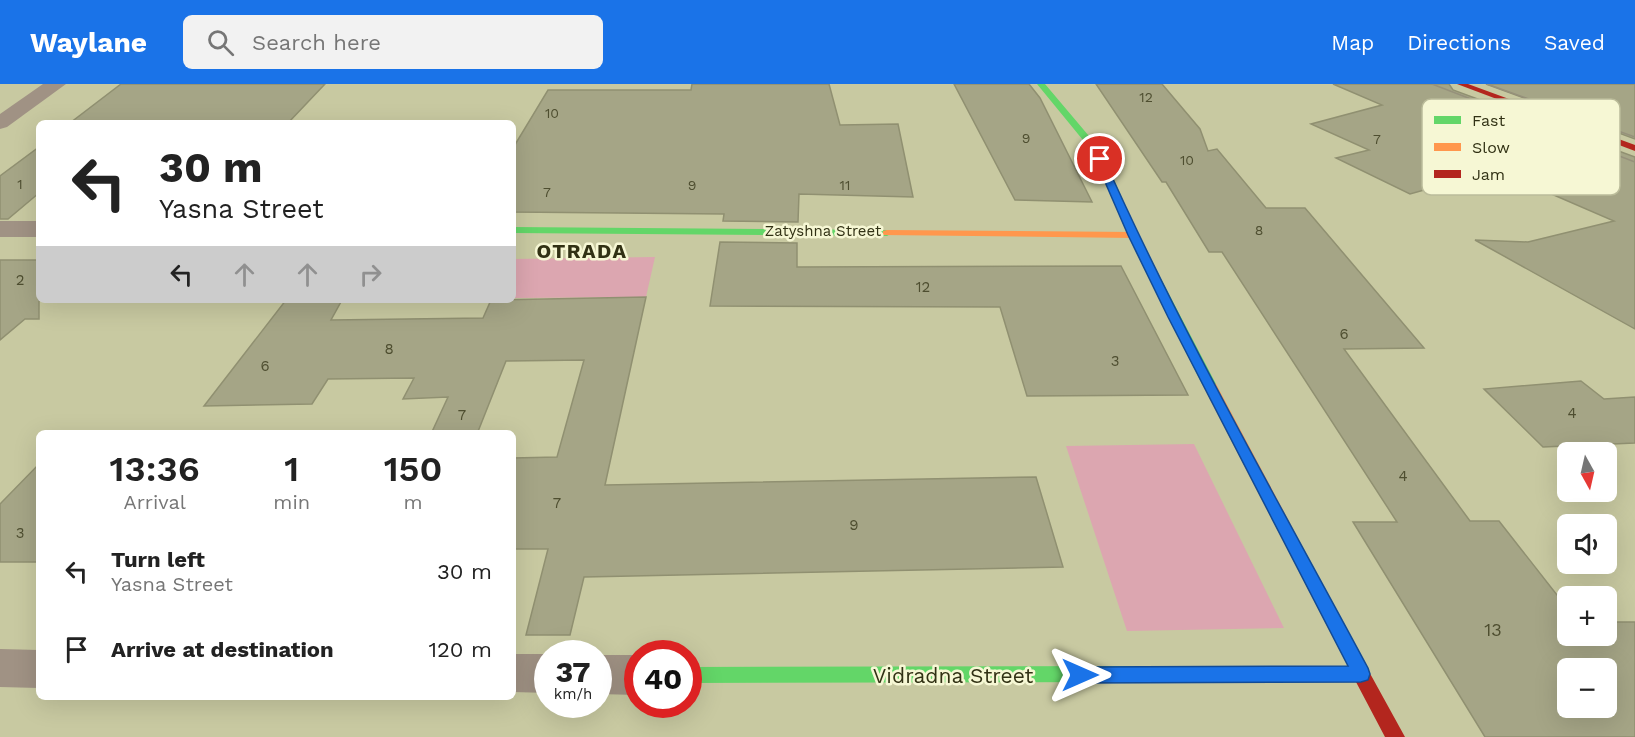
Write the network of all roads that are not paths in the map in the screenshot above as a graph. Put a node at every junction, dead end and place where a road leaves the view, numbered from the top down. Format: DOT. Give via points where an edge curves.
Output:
graph roads {
  1 [pos="56,84"];
  2 [pos="1041,84"];
  3 [pos="1461,84"];
  4 [pos="1502,99"];
  5 [pos="0,123"];
  6 [pos="1620,142"];
  7 [pos="1635,148"];
  8 [pos="0,229"];
  9 [pos="36,229"];
  10 [pos="516,230"];
  11 [pos="1133,235"];
  12 [pos="0,668"];
  13 [pos="36,669"];
  14 [pos="516,673"];
  15 [pos="534,674"];
  16 [pos="1361,674"];
  17 [pos="702,675"];
  18 [pos="1395,737"];
  1 -- 5 [label="street"];
  2 -- 11 [label="street" via="1091,144"];
  3 -- 4 [label="street"];
  6 -- 7 [label="street"];
  8 -- 9 [label="street"];
  10 -- 11 [label="street, Zatyshna Street"];
  11 -- 16 [label="street"];
  12 -- 13 [label="street"];
  14 -- 15 [label="street"];
  16 -- 17 [label="street, Vidradna Street"];
  16 -- 18 [label="street"];
}
